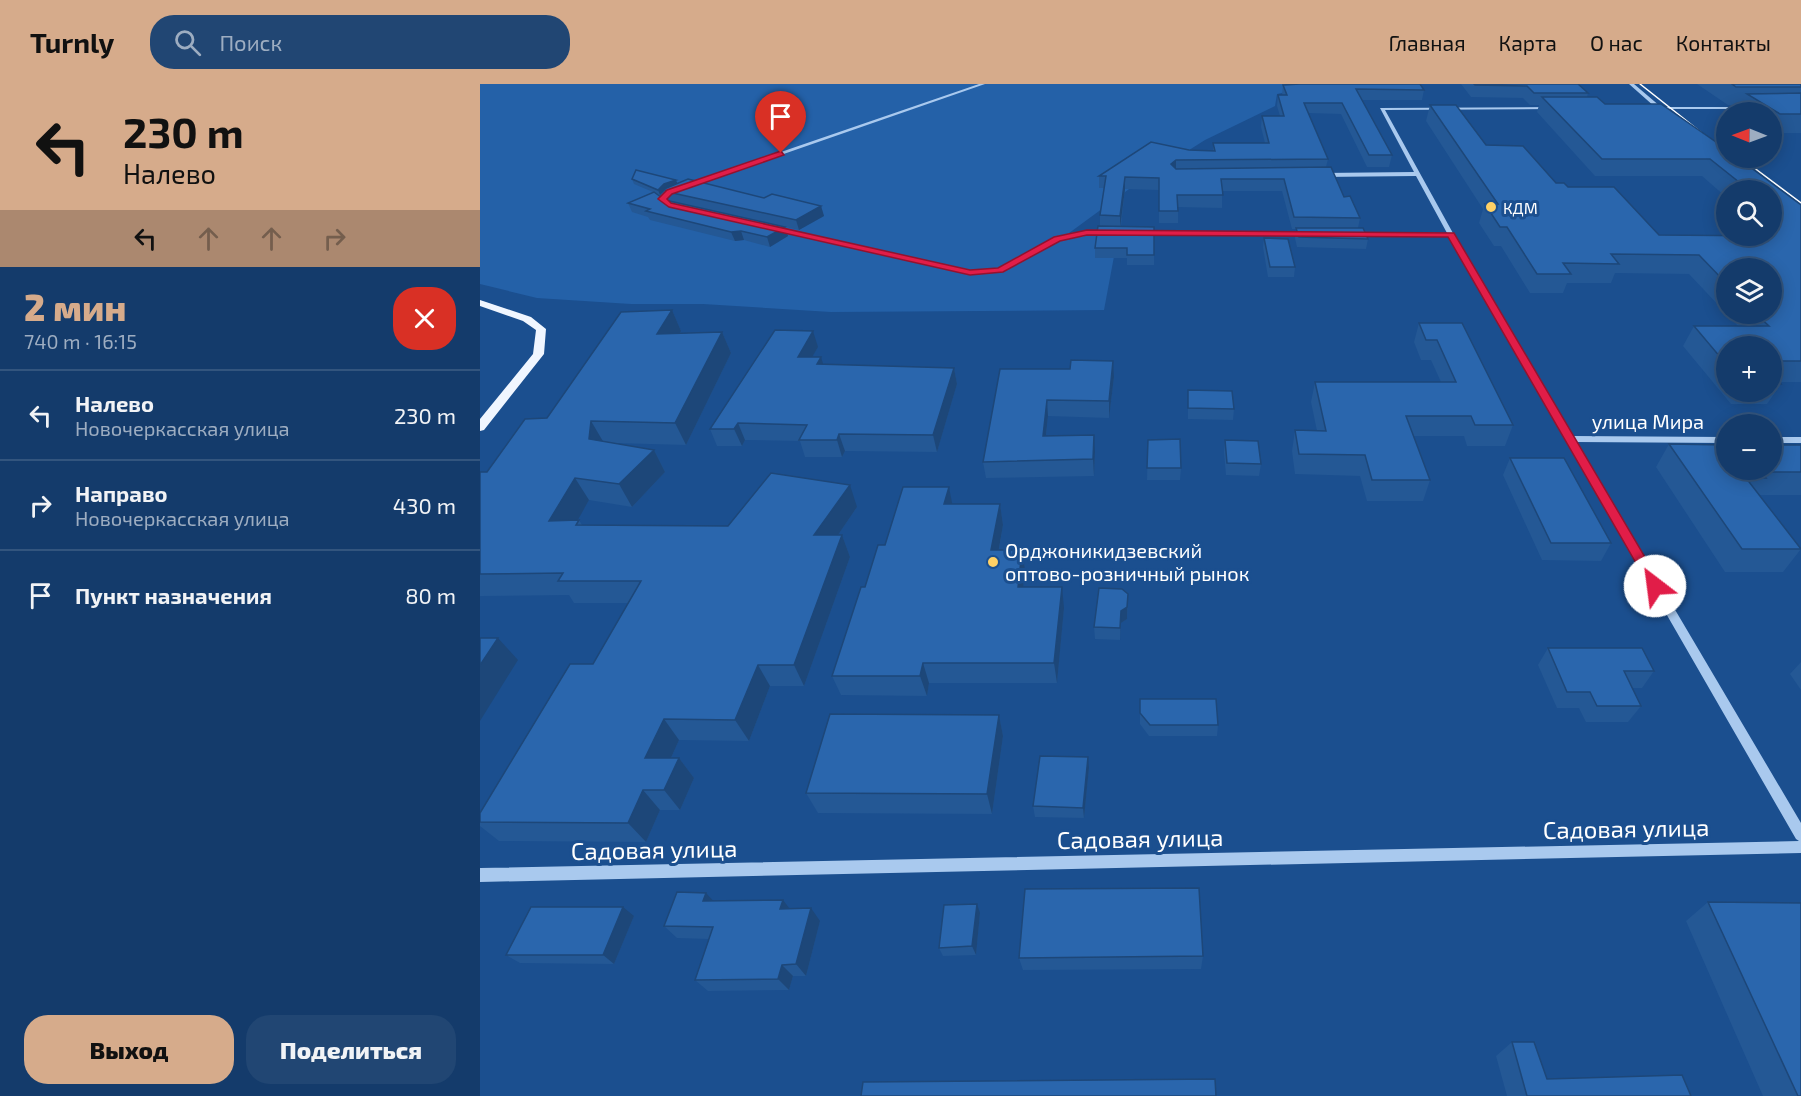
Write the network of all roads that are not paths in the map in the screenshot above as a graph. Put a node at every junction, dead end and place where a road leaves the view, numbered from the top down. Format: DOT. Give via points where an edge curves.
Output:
graph roads {
  1 [pos="983,84"];
  2 [pos="1631,84"];
  3 [pos="1555,108"];
  4 [pos="1650,108"];
  5 [pos="1661,108"];
  6 [pos="1716,108"];
  7 [pos="1670,115"];
  8 [pos="1418,174"];
  9 [pos="1314,175"];
  10 [pos="680,207"];
  11 [pos="761,226"];
  12 [pos="1122,232"];
  13 [pos="1134,233"];
  14 [pos="1322,234"];
  15 [pos="1345,234"];
  16 [pos="1451,235"];
  17 [pos="480,303"];
  18 [pos="480,427"];
  19 [pos="1570,439"];
  20 [pos="1716,440"];
  21 [pos="1782,440"];
  22 [pos="1801,440"];
  23 [pos="1801,835"];
  24 [pos="1801,847"];
  25 [pos="480,875"];
  1 -- 10 [label="street" via="669,192 662,199"];
  2 -- 5 [label="street"];
  3 -- 8 [label="street" via="1382,109"];
  4 -- 5 [label="street"];
  5 -- 6 [label="street"];
  5 -- 7 [label="street"];
  8 -- 9 [label="street"];
  8 -- 16 [label="street"];
  11 -- 12 [label="street" via="970,273 1000,270 1071,235"];
  13 -- 14 [label="street"];
  15 -- 16 [label="street"];
  16 -- 19 [label="street"];
  17 -- 18 [label="main road" via="527,319 541,329 538,354"];
  19 -- 20 [label="street, улица Мира"];
  19 -- 23 [label="street"];
  21 -- 22 [label="street"];
  24 -- 25 [label="street, Садовая улица"];
}
